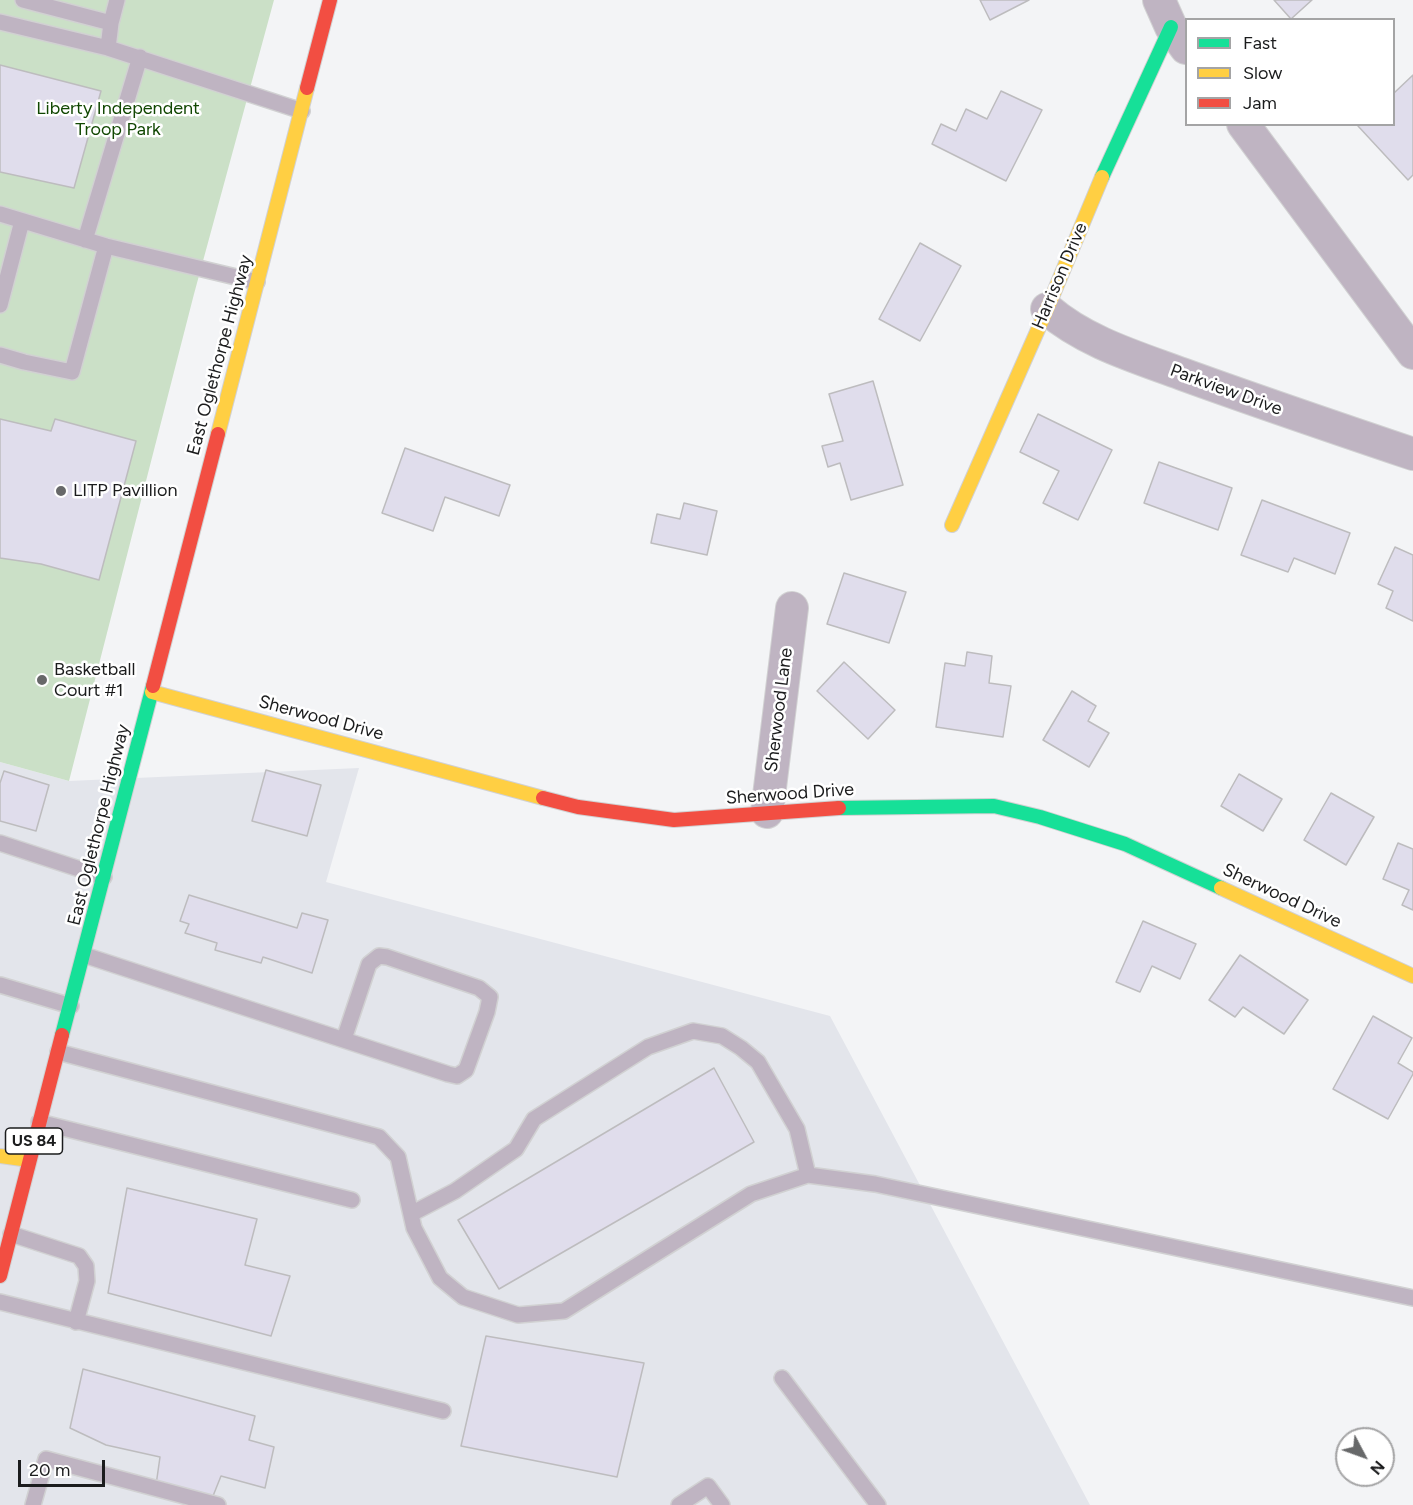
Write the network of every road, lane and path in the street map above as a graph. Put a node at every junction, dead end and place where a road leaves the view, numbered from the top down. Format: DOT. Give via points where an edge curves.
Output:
graph roads {
  1 [pos="23,0"];
  2 [pos="117,0"];
  3 [pos="330,0"];
  4 [pos="0,22"];
  5 [pos="111,23"];
  6 [pos="1172,25"];
  7 [pos="108,48"];
  8 [pos="140,57"];
  9 [pos="302,111"];
  10 [pos="1244,126"];
  11 [pos="0,214"];
  12 [pos="22,221"];
  13 [pos="85,240"];
  14 [pos="106,246"];
  15 [pos="257,282"];
  16 [pos="0,304"];
  17 [pos="1047,309"];
  18 [pos="1413,353"];
  19 [pos="0,355"];
  20 [pos="1413,454"];
  21 [pos="952,525"];
  22 [pos="792,608"];
  23 [pos="152,692"];
  24 [pos="767,812"];
  25 [pos="1,846"];
  26 [pos="104,877"];
  27 [pos="84,955"];
  28 [pos="1413,976"];
  29 [pos="0,985"];
  30 [pos="70,1006"];
  31 [pos="344,1039"];
  32 [pos="58,1052"];
  33 [pos="39,1122"];
  34 [pos="0,1156"];
  35 [pos="29,1160"];
  36 [pos="808,1175"];
  37 [pos="352,1200"];
  38 [pos="411,1214"];
  39 [pos="10,1234"];
  40 [pos="2,1259"];
  41 [pos="0,1276"];
  42 [pos="1413,1298"];
  43 [pos="0,1302"];
  44 [pos="76,1322"];
  45 [pos="782,1378"];
  46 [pos="442,1411"];
  47 [pos="33,1505"];
  48 [pos="218,1505"];
  49 [pos="679,1505"];
  50 [pos="722,1505"];
  51 [pos="878,1505"];
  1 -- 5 [label="lane"];
  2 -- 5 [label="lane"];
  3 -- 9 [label="main road, East Oglethorpe Highway / US 84"];
  4 -- 7 [label="lane"];
  5 -- 7 [label="lane"];
  6 -- 17 [label="main road, Harrison Drive" via="1108,159"];
  7 -- 8 [label="lane"];
  8 -- 9 [label="lane"];
  8 -- 13 [label="lane"];
  9 -- 15 [label="main road, East Oglethorpe Highway / US 84"];
  10 -- 18 [label="street"];
  11 -- 12 [label="lane"];
  12 -- 13 [label="lane"];
  12 -- 16 [label="lane"];
  13 -- 14 [label="lane"];
  14 -- 15 [label="lane"];
  14 -- 19 [label="lane" via="72,372"];
  15 -- 23 [label="main road, East Oglethorpe Highway / US 84"];
  17 -- 20 [label="street, Parkview Drive" via="1064,324 1114,349"];
  17 -- 21 [label="main road, Harrison Drive"];
  22 -- 24 [label="street, Sherwood Lane"];
  23 -- 24 [label="main road, Sherwood Drive" via="578,807 674,820"];
  23 -- 26 [label="main road, East Oglethorpe Highway / US 84"];
  24 -- 28 [label="main road, Sherwood Drive" via="994,806 1040,817 1125,844"];
  25 -- 26 [label="lane"];
  26 -- 27 [label="main road, East Oglethorpe Highway / US 84"];
  27 -- 30 [label="main road, East Oglethorpe Highway / US 84"];
  27 -- 31 [label="lane"];
  29 -- 30 [label="lane"];
  30 -- 32 [label="main road, East Oglethorpe Highway / US 84"];
  31 -- 31 [label="lane" via="457,1076 466,1070 490,997 480,988 378,956 369,964"];
  32 -- 33 [label="main road, East Oglethorpe Highway / US 84"];
  32 -- 38 [label="lane" via="380,1137 398,1157"];
  33 -- 35 [label="main road, East Oglethorpe Highway / US 84"];
  33 -- 37 [label="lane"];
  34 -- 35 [label="main road"];
  35 -- 39 [label="main road, East Oglethorpe Highway / US 84"];
  36 -- 38 [label="lane" via="751,1194 564,1311 518,1315 463,1297 440,1278 414,1228"];
  36 -- 38 [label="lane" via="797,1129 758,1062 722,1036 693,1031 648,1047 534,1119 516,1149 455,1191"];
  36 -- 42 [label="lane" via="875,1185"];
  39 -- 40 [label="main road, East Oglethorpe Highway / US 84"];
  39 -- 44 [label="lane" via="79,1256 86,1266 87,1281"];
  40 -- 41 [label="main road, East Oglethorpe Highway / US 84"];
  43 -- 44 [label="lane"];
  44 -- 46 [label="lane"];
  45 -- 51 [label="lane"];
  47 -- 48 [label="lane" via="46,1459"];
  49 -- 50 [label="lane" via="708,1486"];
}
